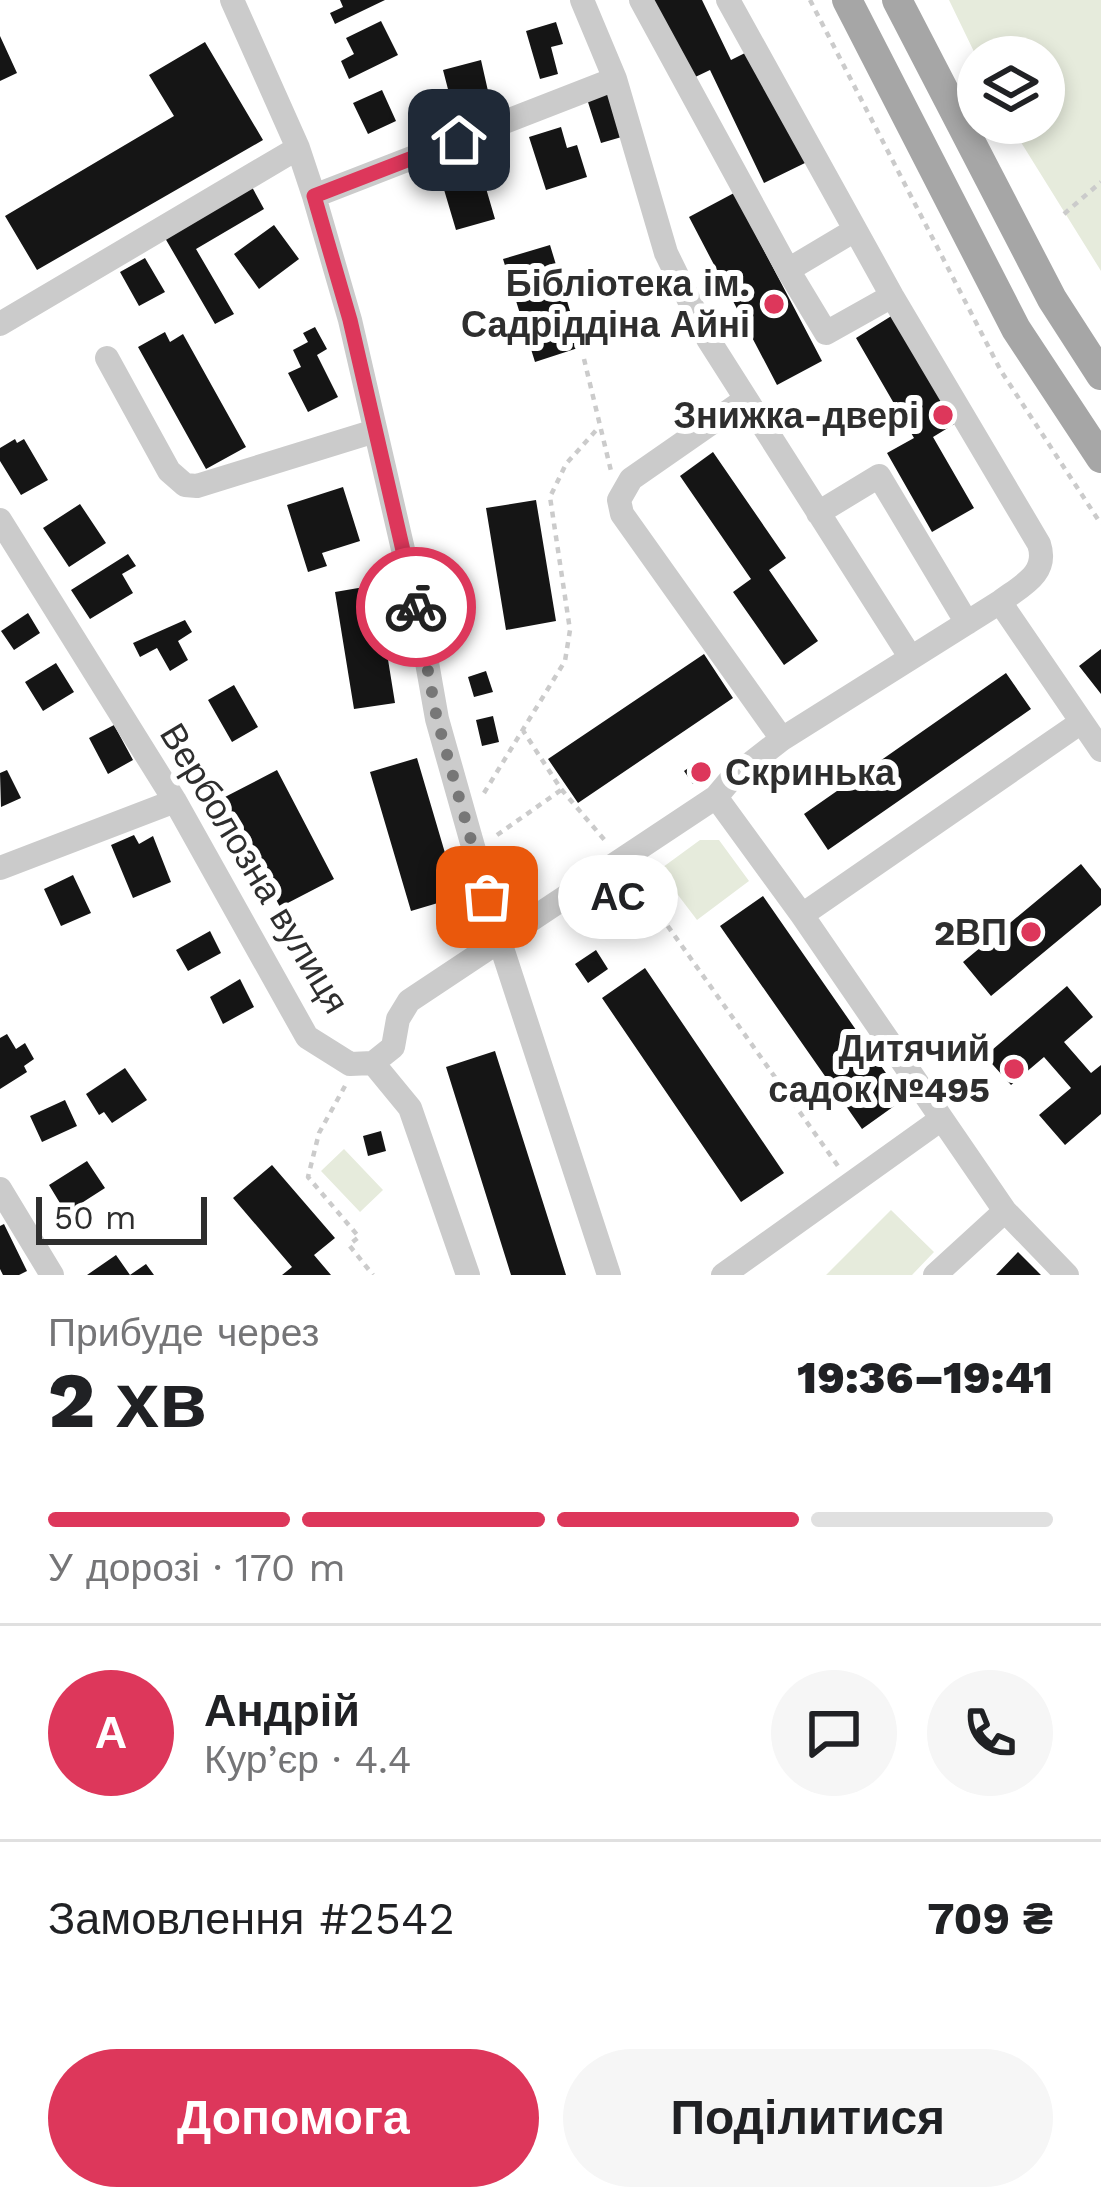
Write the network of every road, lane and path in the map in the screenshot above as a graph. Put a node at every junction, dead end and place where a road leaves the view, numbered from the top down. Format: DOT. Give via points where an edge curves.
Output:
graph roads {
  1 [pos="232,0"];
  2 [pos="582,0"];
  3 [pos="641,0"];
  4 [pos="728,0"];
  5 [pos="810,0"];
  6 [pos="847,0"];
  7 [pos="897,0"];
  8 [pos="615,79"];
  9 [pos="298,148"];
  10 [pos="1101,182"];
  11 [pos="314,196"];
  12 [pos="1064,214"];
  13 [pos="855,230"];
  14 [pos="788,270"];
  15 [pos="892,296"];
  16 [pos="0,324"];
  17 [pos="107,358"];
  18 [pos="584,359"];
  19 [pos="1101,374"];
  20 [pos="746,399"];
  21 [pos="599,427"];
  22 [pos="375,431"];
  23 [pos="1101,458"];
  24 [pos="619,500"];
  25 [pos="818,513"];
  26 [pos="0,520"];
  27 [pos="1101,524"];
  28 [pos="1000,602"];
  29 [pos="967,623"];
  30 [pos="911,658"];
  31 [pos="1080,723"];
  32 [pos="523,729"];
  33 [pos="782,739"];
  34 [pos="1101,750"];
  35 [pos="561,789"];
  36 [pos="484,793"];
  37 [pos="716,797"];
  38 [pos="176,801"];
  39 [pos="497,835"];
  40 [pos="621,860"];
  41 [pos="0,868"];
  42 [pos="802,915"];
  43 [pos="500,942"];
  44 [pos="364,1064"];
  45 [pos="940,1120"];
  46 [pos="852,1186"];
  47 [pos="0,1189"];
  48 [pos="1005,1211"];
  49 [pos="52,1275"];
  50 [pos="373,1275"];
  51 [pos="468,1275"];
  52 [pos="609,1275"];
  53 [pos="723,1275"];
  54 [pos="935,1275"];
  55 [pos="1066,1275"];
  1 -- 9 [label="street"];
  2 -- 8 [label="street"];
  3 -- 14 [label="street"];
  4 -- 13 [label="street"];
  5 -- 27 [label="path" via="1001,370"];
  6 -- 23 [label="main road" via="1016,329"];
  7 -- 19 [label="main road" via="1052,299"];
  8 -- 11 [label="street"];
  8 -- 20 [label="street" via="666,253"];
  9 -- 11 [label="street"];
  9 -- 16 [label="street"];
  10 -- 12 [label="path"];
  11 -- 22 [label="street"];
  13 -- 14 [label="street"];
  13 -- 15 [label="street"];
  14 -- 15 [label="street" via="826,333"];
  15 -- 28 [label="street, Верболозна вулиця" via="1043,556 1040,571"];
  17 -- 22 [label="street" via="169,471 185,485"];
  18 -- 21 [label="path"];
  20 -- 24 [label="street" via="631,479"];
  20 -- 25 [label="street"];
  21 -- 24 [label="path"];
  21 -- 32 [label="path" via="550,496 570,630 565,661"];
  22 -- 43 [label="street" via="437,719"];
  24 -- 33 [label="street"];
  25 -- 29 [label="street" via="879,476"];
  25 -- 30 [label="street"];
  26 -- 38 [label="street, Верболозна вулиця"];
  28 -- 29 [label="street, Верболозна вулиця"];
  28 -- 31 [label="street"];
  29 -- 30 [label="street, Верболозна вулиця"];
  30 -- 33 [label="street, Верболозна вулиця"];
  31 -- 34 [label="street"];
  31 -- 42 [label="street"];
  32 -- 35 [label="path"];
  32 -- 36 [label="path"];
  33 -- 37 [label="street, Верболозна вулиця"];
  35 -- 39 [label="path"];
  35 -- 40 [label="path"];
  37 -- 40 [label="street, Верболозна вулиця"];
  37 -- 42 [label="street"];
  38 -- 41 [label="street"];
  38 -- 44 [label="street, Верболозна вулиця" via="307,1036 350,1064"];
  40 -- 43 [label="street, Верболозна вулиця"];
  40 -- 46 [label="path"];
  42 -- 45 [label="street"];
  43 -- 44 [label="street, Верболозна вулиця" via="410,1001 393,1047"];
  43 -- 52 [label="street"];
  44 -- 50 [label="path" via="319,1133 308,1177 359,1237 349,1245"];
  44 -- 51 [label="street" via="410,1108"];
  45 -- 46 [label="street"];
  45 -- 48 [label="street"];
  46 -- 53 [label="street"];
  47 -- 49 [label="street"];
  48 -- 54 [label="street"];
  48 -- 55 [label="street"];
}
